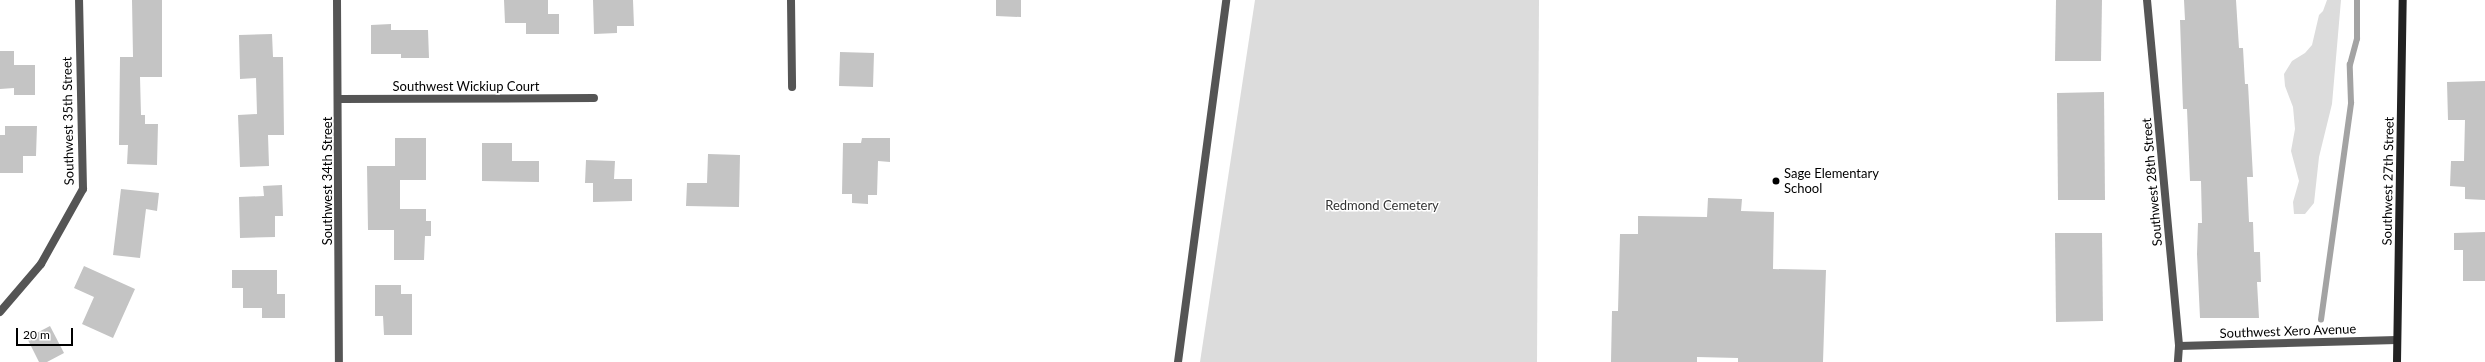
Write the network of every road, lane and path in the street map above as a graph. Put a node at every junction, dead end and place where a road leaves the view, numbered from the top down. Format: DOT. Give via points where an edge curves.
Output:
graph roads {
  1 [pos="79,0"];
  2 [pos="336,0"];
  3 [pos="791,0"];
  4 [pos="1226,0"];
  5 [pos="2148,0"];
  6 [pos="2403,0"];
  7 [pos="792,87"];
  8 [pos="339,98"];
  9 [pos="594,98"];
  10 [pos="0,312"];
  11 [pos="2397,340"];
  12 [pos="2179,346"];
  13 [pos="339,362"];
  14 [pos="1178,362"];
  15 [pos="2178,362"];
  16 [pos="2397,362"];
  1 -- 10 [label="street, Southwest 35th Street" via="83,188 41,264"];
  2 -- 8 [label="street, Southwest 34th Street"];
  3 -- 7 [label="street"];
  4 -- 14 [label="street"];
  5 -- 12 [label="street, Southwest 28th Street"];
  6 -- 11 [label="main road, Southwest 27th Street"];
  8 -- 9 [label="street, Southwest Wickiup Court"];
  8 -- 13 [label="street, Southwest 34th Street"];
  11 -- 12 [label="street, Southwest Xero Avenue"];
  11 -- 16 [label="main road, Southwest 27th Street"];
  12 -- 15 [label="street, Southwest 28th Street"];
}
